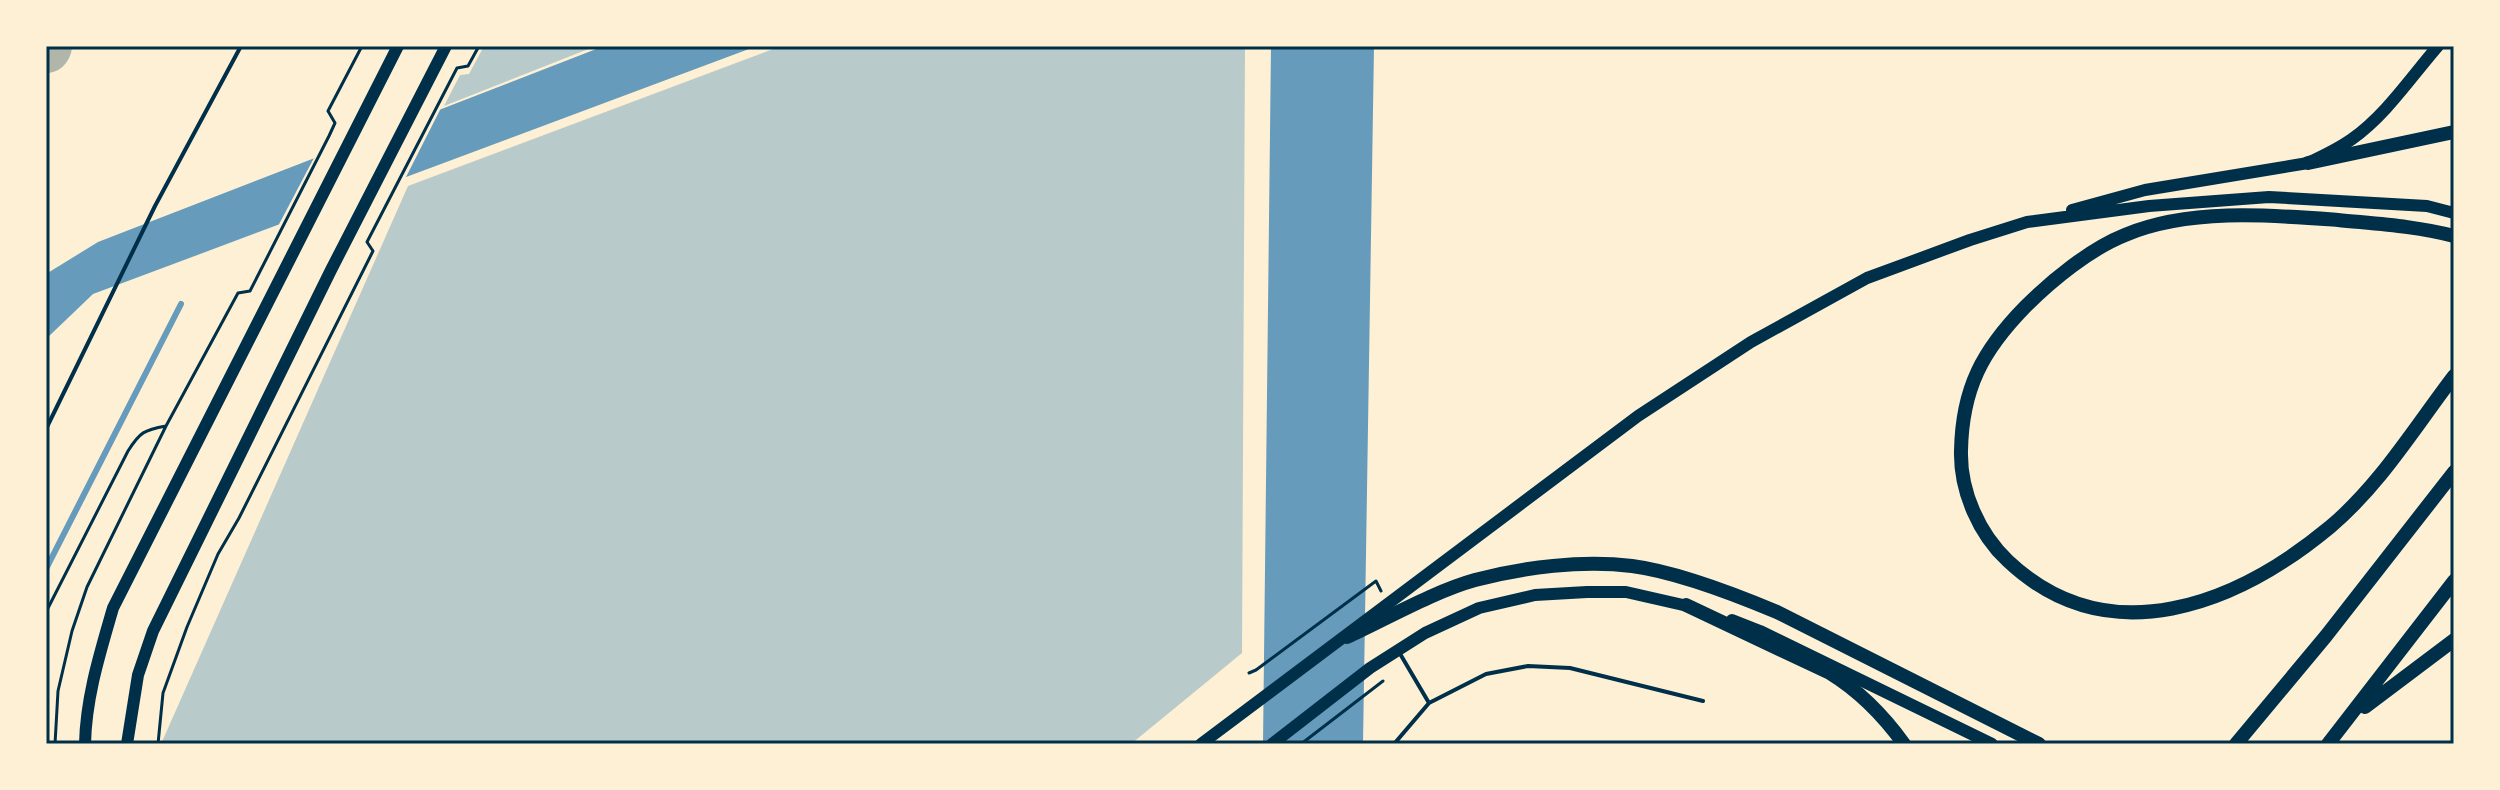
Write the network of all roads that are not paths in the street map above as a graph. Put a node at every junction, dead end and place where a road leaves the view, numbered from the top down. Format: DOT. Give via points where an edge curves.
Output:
graph roads {
  1 [pos="241,46"];
  2 [pos="398,46"];
  3 [pos="446,46"];
  4 [pos="2438,46"];
  5 [pos="2454,132"];
  6 [pos="2308,163"];
  7 [pos="2454,213"];
  8 [pos="2027,222"];
  9 [pos="2454,236"];
  10 [pos="2454,376"];
  11 [pos="46,429"];
  12 [pos="2454,472"];
  13 [pos="2454,581"];
  14 [pos="1686,605"];
  15 [pos="1347,637"];
  16 [pos="2454,640"];
  17 [pos="1398,650"];
  18 [pos="1703,701"];
  19 [pos="1429,703"];
  20 [pos="2346,722"];
  21 [pos="85,744"];
  22 [pos="127,744"];
  23 [pos="1201,744"];
  24 [pos="1272,744"];
  25 [pos="1394,744"];
  26 [pos="1904,744"];
  27 [pos="1992,744"];
  28 [pos="2039,744"];
  29 [pos="2236,744"];
  30 [pos="2328,744"];
  1 -- 11 [label="lane" via="155,206"];
  2 -- 21 [label="main road" via="113,608 85,721"];
  3 -- 22 [label="main road" via="153,631 138,675"];
  4 -- 6 [label="main road" via="2355,138"];
  5 -- 6 [label="highway"];
  6 -- 8 [label="main road" via="2145,190"];
  7 -- 8 [label="main road" via="2427,206 2269,197"];
  8 -- 15 [label="main road" via="1867,278 1751,342 1638,416"];
  9 -- 10 [label="highway" via="2395,225 2232,216 2175,221 2125,235 2039,293 1980,363 1965,408 1961,454 1969,503 1993,547 2029,580 2072,602 2111,612 2151,613 2200,603 2276,566 2333,524 2392,461"];
  12 -- 29 [label="highway"];
  13 -- 20 [label="highway"];
  14 -- 17 [label="main road" via="1626,592 1535,595 1479,608"];
  14 -- 26 [label="highway" via="1848,684"];
  14 -- 27 [label="main road" via="1760,631"];
  15 -- 23 [label="main road"];
  15 -- 28 [label="highway" via="1474,580 1596,563 1635,566 1777,612"];
  16 -- 20 [label="highway"];
  17 -- 19 [label="lane"];
  17 -- 24 [label="main road"];
  18 -- 19 [label="lane" via="1570,668 1528,666 1486,674"];
  19 -- 25 [label="lane"];
  20 -- 30 [label="highway"];
}
